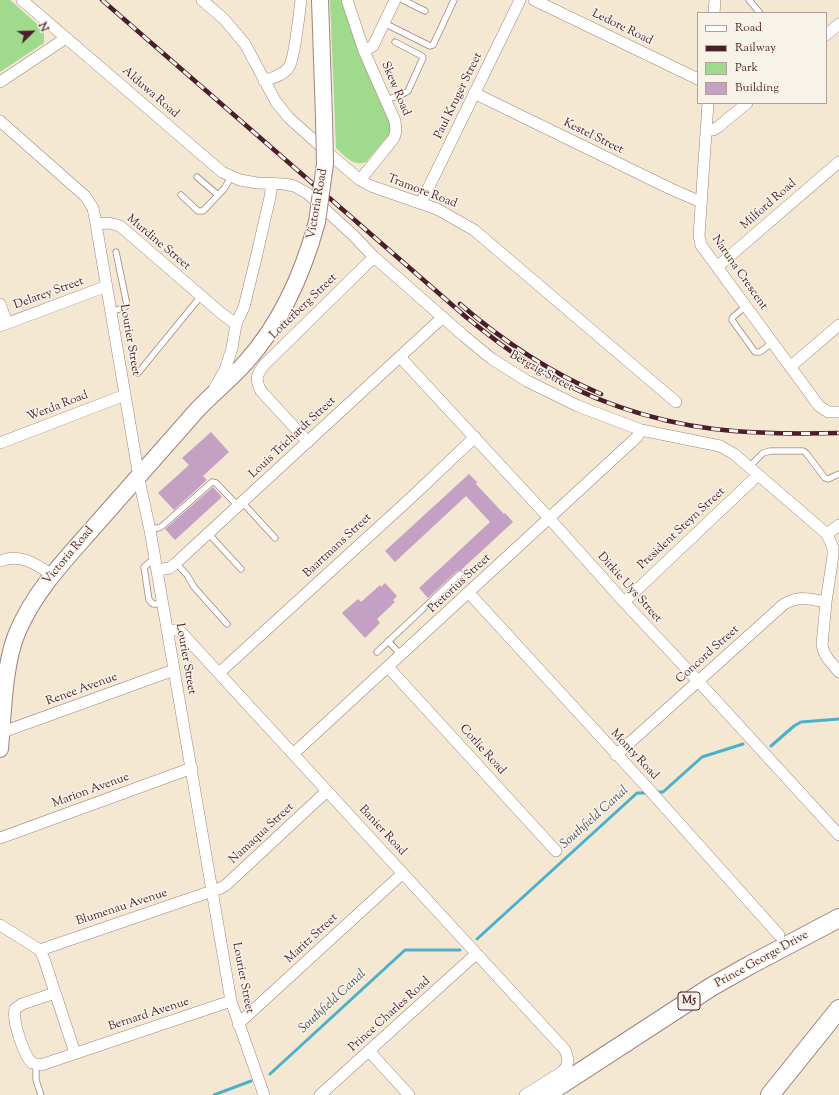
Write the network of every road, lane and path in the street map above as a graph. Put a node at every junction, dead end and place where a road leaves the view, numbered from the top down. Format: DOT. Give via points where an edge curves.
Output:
graph roads {
  1 [pos="22,0"];
  2 [pos="202,0"];
  3 [pos="301,0"];
  4 [pos="320,0"];
  5 [pos="347,0"];
  6 [pos="395,0"];
  7 [pos="403,0"];
  8 [pos="454,0"];
  9 [pos="520,0"];
  10 [pos="534,0"];
  11 [pos="715,0"];
  12 [pos="749,0"];
  13 [pos="425,11"];
  14 [pos="714,12"];
  15 [pos="759,12"];
  16 [pos="384,23"];
  17 [pos="839,24"];
  18 [pos="827,34"];
  19 [pos="66,38"];
  20 [pos="395,42"];
  21 [pos="364,51"];
  22 [pos="697,79"];
  23 [pos="264,81"];
  24 [pos="0,82"];
  25 [pos="474,93"];
  26 [pos="386,100"];
  27 [pos="708,104"];
  28 [pos="746,104"];
  29 [pos="0,121"];
  30 [pos="706,129"];
  31 [pos="839,162"];
  32 [pos="197,177"];
  33 [pos="231,177"];
  34 [pos="360,180"];
  35 [pos="272,183"];
  36 [pos="181,195"];
  37 [pos="218,195"];
  38 [pos="701,202"];
  39 [pos="421,203"];
  40 [pos="96,224"];
  41 [pos="116,252"];
  42 [pos="374,257"];
  43 [pos="717,267"];
  44 [pos="107,286"];
  45 [pos="200,296"];
  46 [pos="0,304"];
  47 [pos="746,306"];
  48 [pos="111,312"];
  49 [pos="443,317"];
  50 [pos="236,324"];
  51 [pos="4,325"];
  52 [pos="839,325"];
  53 [pos="772,343"];
  54 [pos="400,357"];
  55 [pos="790,367"];
  56 [pos="138,373"];
  57 [pos="125,395"];
  58 [pos="209,398"];
  59 [pos="676,402"];
  60 [pos="839,412"];
  61 [pos="641,430"];
  62 [pos="475,437"];
  63 [pos="308,442"];
  64 [pos="0,443"];
  65 [pos="748,467"];
  66 [pos="140,474"];
  67 [pos="839,474"];
  68 [pos="758,475"];
  69 [pos="240,505"];
  70 [pos="549,518"];
  71 [pos="839,525"];
  72 [pos="150,530"];
  73 [pos="208,533"];
  74 [pos="827,534"];
  75 [pos="275,538"];
  76 [pos="155,558"];
  77 [pos="0,561"];
  78 [pos="176,563"];
  79 [pos="241,569"];
  80 [pos="157,570"];
  81 [pos="460,574"];
  82 [pos="52,575"];
  83 [pos="469,593"];
  84 [pos="624,602"];
  85 [pos="826,602"];
  86 [pos="163,604"];
  87 [pos="227,624"];
  88 [pos="167,630"];
  89 [pos="388,641"];
  90 [pos="377,652"];
  91 [pos="401,655"];
  92 [pos="388,667"];
  93 [pos="174,670"];
  94 [pos="839,672"];
  95 [pos="219,673"];
  96 [pos="4,674"];
  97 [pos="699,682"];
  98 [pos="0,738"];
  99 [pos="293,754"];
  100 [pos="616,755"];
  101 [pos="192,768"];
  102 [pos="327,791"];
  103 [pos="839,835"];
  104 [pos="0,838"];
  105 [pos="556,851"];
  106 [pos="403,873"];
  107 [pos="213,892"];
  108 [pos="839,918"];
  109 [pos="0,925"];
  110 [pos="779,935"];
  111 [pos="471,949"];
  112 [pos="40,950"];
  113 [pos="55,993"];
  114 [pos="231,1001"];
  115 [pos="839,1009"];
  116 [pos="238,1024"];
  117 [pos="369,1051"];
  118 [pos="75,1053"];
  119 [pos="36,1065"];
  120 [pos="41,1095"];
  121 [pos="264,1095"];
  122 [pos="320,1095"];
  123 [pos="409,1095"];
  124 [pos="526,1095"];
  125 [pos="545,1095"];
  126 [pos="770,1095"];
  1 -- 19 [label="street, Alduwa Road"];
  2 -- 23 [label="street, Tramore Road" via="236,33"];
  3 -- 23 [label="street" via="289,67"];
  4 -- 58 [label="street, Victoria Road, bridge" via="325,164 317,222 301,271 281,313 253,353"];
  5 -- 21 [label="street, Skew Road"];
  6 -- 16 [label="street"];
  7 -- 13 [label="lane"];
  8 -- 16 [label="lane" via="433,45 430,46"];
  9 -- 25 [label="street, Paul Kruger Street"];
  10 -- 22 [label="street, Ledore Road"];
  11 -- 14 [label="street"];
  12 -- 15 [label="lane"];
  16 -- 21 [label="street" via="372,46"];
  17 -- 18 [label="street"];
  19 -- 24 [label="street"];
  19 -- 33 [label="street, Alduwa Road"];
  20 -- 26 [label="lane" via="423,58 408,91"];
  21 -- 26 [label="street, Skew Road"];
  23 -- 34 [label="street, Tramore Road" via="289,118"];
  25 -- 38 [label="street, Kestel Street"];
  25 -- 39 [label="street, Paul Kruger Street"];
  26 -- 34 [label="street, Skew Road" via="395,121 395,135"];
  27 -- 30 [label="street, Naruna Crescent"];
  28 -- 30 [label="street" via="718,127 713,130"];
  29 -- 40 [label="street" via="85,196 93,208"];
  30 -- 38 [label="street, Naruna Crescent"];
  31 -- 43 [label="street, Milford Road"];
  32 -- 37 [label="lane"];
  33 -- 35 [label="street, Alduwa Road" via="249,182"];
  33 -- 37 [label="lane"];
  34 -- 39 [label="street, Tramore Road" via="383,191"];
  35 -- 42 [label="street, Bergzig Street" via="294,186 307,193"];
  35 -- 50 [label="street, Victoria Road" via="246,300"];
  36 -- 37 [label="lane" via="201,212"];
  38 -- 43 [label="street, Naruna Crescent" via="699,239 702,248"];
  39 -- 59 [label="street, Tramore Road" via="474,230"];
  40 -- 44 [label="street, Lourier Street"];
  40 -- 45 [label="street, Murdine Street" via="109,223 120,226"];
  41 -- 48 [label="lane" via="127,305"];
  42 -- 49 [label="street, Bergzig Street"];
  42 -- 63 [label="street, Lotterberg Street" via="260,370 258,385 265,396"];
  43 -- 47 [label="street, Naruna Crescent"];
  44 -- 48 [label="street, Lourier Street"];
  44 -- 51 [label="street, Delarey Street"];
  45 -- 50 [label="street, Murdine Street"];
  45 -- 56 [label="lane"];
  46 -- 51 [label="street"];
  47 -- 53 [label="street, Naruna Crescent"];
  47 -- 53 [label="lane" via="732,320 755,352 760,352"];
  48 -- 57 [label="street, Lourier Street"];
  49 -- 54 [label="street, Louis Trichardt Street"];
  49 -- 61 [label="street, Bergzig Street" via="492,359 527,381 578,406"];
  50 -- 58 [label="street, Victoria Road" via="225,370"];
  52 -- 55 [label="street"];
  53 -- 55 [label="street, Naruna Crescent"];
  54 -- 62 [label="street, Dirkie Uys Street"];
  54 -- 63 [label="street, Louis Trichardt Street"];
  55 -- 60 [label="street, Naruna Crescent" via="819,406 825,411"];
  57 -- 64 [label="street, Werda Road"];
  57 -- 66 [label="street, Lourier Street"];
  58 -- 66 [label="street, Victoria Road"];
  61 -- 65 [label="street, Bergzig Street" via="720,446"];
  61 -- 70 [label="street, Pretorius Street" via="637,437"];
  62 -- 70 [label="street, Dirkie Uys Street"];
  62 -- 95 [label="street, Baartmans Street"];
  63 -- 69 [label="street, Louis Trichardt Street"];
  65 -- 67 [label="lane" via="766,452 803,451 825,478"];
  65 -- 68 [label="street, Bergzig Street"];
  66 -- 72 [label="street, Lourier Street"];
  66 -- 82 [label="street, Victoria Road"];
  68 -- 74 [label="street, Bergzig Street"];
  68 -- 84 [label="street, President Steyn Street"];
  69 -- 72 [label="lane" via="212,482 161,527"];
  69 -- 73 [label="street, Louis Trichardt Street"];
  69 -- 75 [label="lane"];
  70 -- 83 [label="street, Pretorius Street"];
  70 -- 84 [label="street, Dirkie Uys Street"];
  71 -- 74 [label="street"];
  72 -- 76 [label="street, Lourier Street"];
  73 -- 78 [label="street, Louis Trichardt Street"];
  73 -- 79 [label="lane"];
  74 -- 85 [label="street" via="831,541 833,556"];
  76 -- 80 [label="street, Lourier Street"];
  76 -- 86 [label="lane" via="145,565 144,570 149,600 153,604"];
  77 -- 82 [label="street" via="21,558"];
  78 -- 80 [label="street, Louis Trichardt Street" via="170,568"];
  78 -- 87 [label="lane" via="194,588"];
  80 -- 86 [label="street, Lourier Street"];
  81 -- 89 [label="lane"];
  82 -- 96 [label="street, Victoria Road" via="25,616"];
  83 -- 91 [label="street, Pretorius Street"];
  83 -- 100 [label="street, Monty Road"];
  84 -- 97 [label="street, Dirkie Uys Street"];
  85 -- 94 [label="street" via="822,645 826,656"];
  85 -- 97 [label="street, Concord Street" via="794,598 784,604"];
  86 -- 88 [label="street, Lourier Street"];
  88 -- 93 [label="street, Lourier Street"];
  88 -- 95 [label="street, Banier Road" via="181,632"];
  89 -- 90 [label="lane"];
  89 -- 91 [label="lane"];
  91 -- 92 [label="street, Pretorius Street"];
  92 -- 99 [label="street, Pretorius Street"];
  92 -- 105 [label="street, Corlie Road"];
  93 -- 98 [label="street, Renee Avenue"];
  93 -- 101 [label="street, Lourier Street"];
  95 -- 99 [label="street, Banier Road"];
  96 -- 98 [label="street, Victoria Road"];
  97 -- 100 [label="street, Concord Street"];
  97 -- 103 [label="street, Dirkie Uys Street"];
  99 -- 102 [label="street, Banier Road"];
  100 -- 110 [label="street, Monty Road"];
  101 -- 104 [label="street, Marion Avenue"];
  101 -- 107 [label="street, Lourier Street"];
  102 -- 106 [label="street, Banier Road"];
  102 -- 107 [label="street, Namaqua Street" via="227,884"];
  106 -- 111 [label="street, Banier Road"];
  106 -- 116 [label="street, Maritz Street"];
  107 -- 112 [label="street, Blumenau Avenue"];
  107 -- 114 [label="street, Lourier Street"];
  108 -- 125 [label="main road, Prince George Drive / M5" via="711,988"];
  109 -- 112 [label="street"];
  111 -- 117 [label="street, Prince Charles Road"];
  111 -- 124 [label="street, Banier Road" via="568,1056 568,1062 562,1072"];
  112 -- 113 [label="street"];
  113 -- 118 [label="street"];
  113 -- 119 [label="street" via="22,1004 15,1009 14,1018 26,1056"];
  114 -- 116 [label="street, Lourier Street"];
  114 -- 118 [label="street, Bernard Avenue"];
  115 -- 126 [label="main road"];
  116 -- 121 [label="street, Lourier Street"];
  117 -- 122 [label="street, Prince Charles Road"];
  117 -- 123 [label="street"];
  118 -- 119 [label="street, Bernard Avenue"];
  119 -- 120 [label="lane" via="36,1080"];
}
